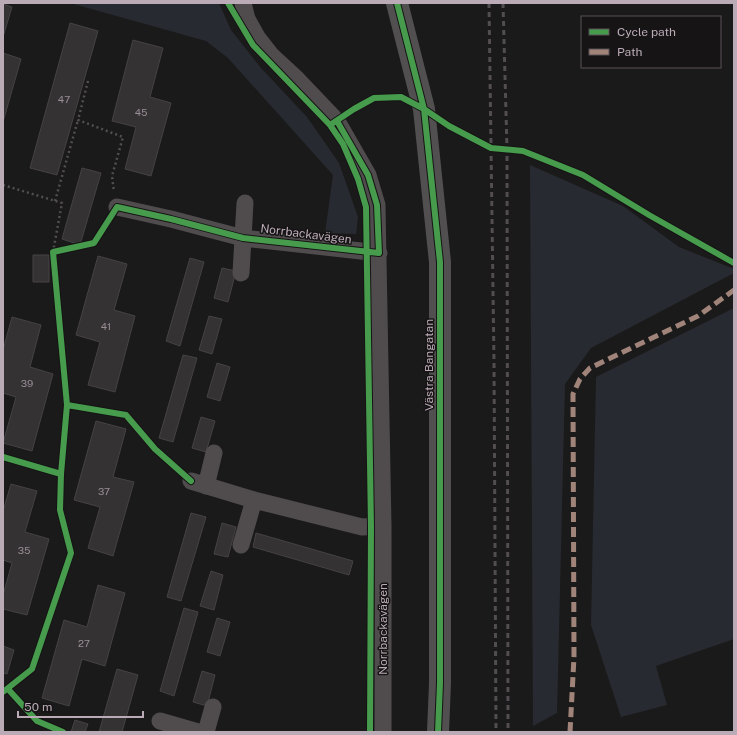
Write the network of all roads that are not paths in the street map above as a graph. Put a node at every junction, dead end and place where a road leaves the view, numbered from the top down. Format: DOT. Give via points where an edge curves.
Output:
graph roads {
  1 [pos="243,3"];
  2 [pos="397,3"];
  3 [pos="245,203"];
  4 [pos="117,207"];
  5 [pos="243,238"];
  6 [pos="379,253"];
  7 [pos="241,273"];
  8 [pos="214,454"];
  9 [pos="254,500"];
  10 [pos="383,526"];
  11 [pos="242,545"];
  12 [pos="213,707"];
  13 [pos="160,721"];
  14 [pos="198,732"];
  15 [pos="206,732"];
  16 [pos="383,732"];
  17 [pos="438,732"];
  1 -- 6 [label="street, Norrbackavägen" via="247,19 257,37 271,55 337,121 368,174 377,205"];
  2 -- 17 [label="street, Västra Bangatan" via="424,109 440,262"];
  3 -- 5 [label="street"];
  4 -- 5 [label="street, Norrbackavägen"];
  5 -- 6 [label="street, Norrbackavägen"];
  5 -- 7 [label="street"];
  6 -- 10 [label="street, Norrbackavägen"];
  8 -- 9 [label="street" via="198,483"];
  9 -- 10 [label="street" via="362,527"];
  9 -- 11 [label="street"];
  10 -- 16 [label="street, Norrbackavägen"];
  12 -- 15 [label="street"];
  13 -- 14 [label="street"];
}
